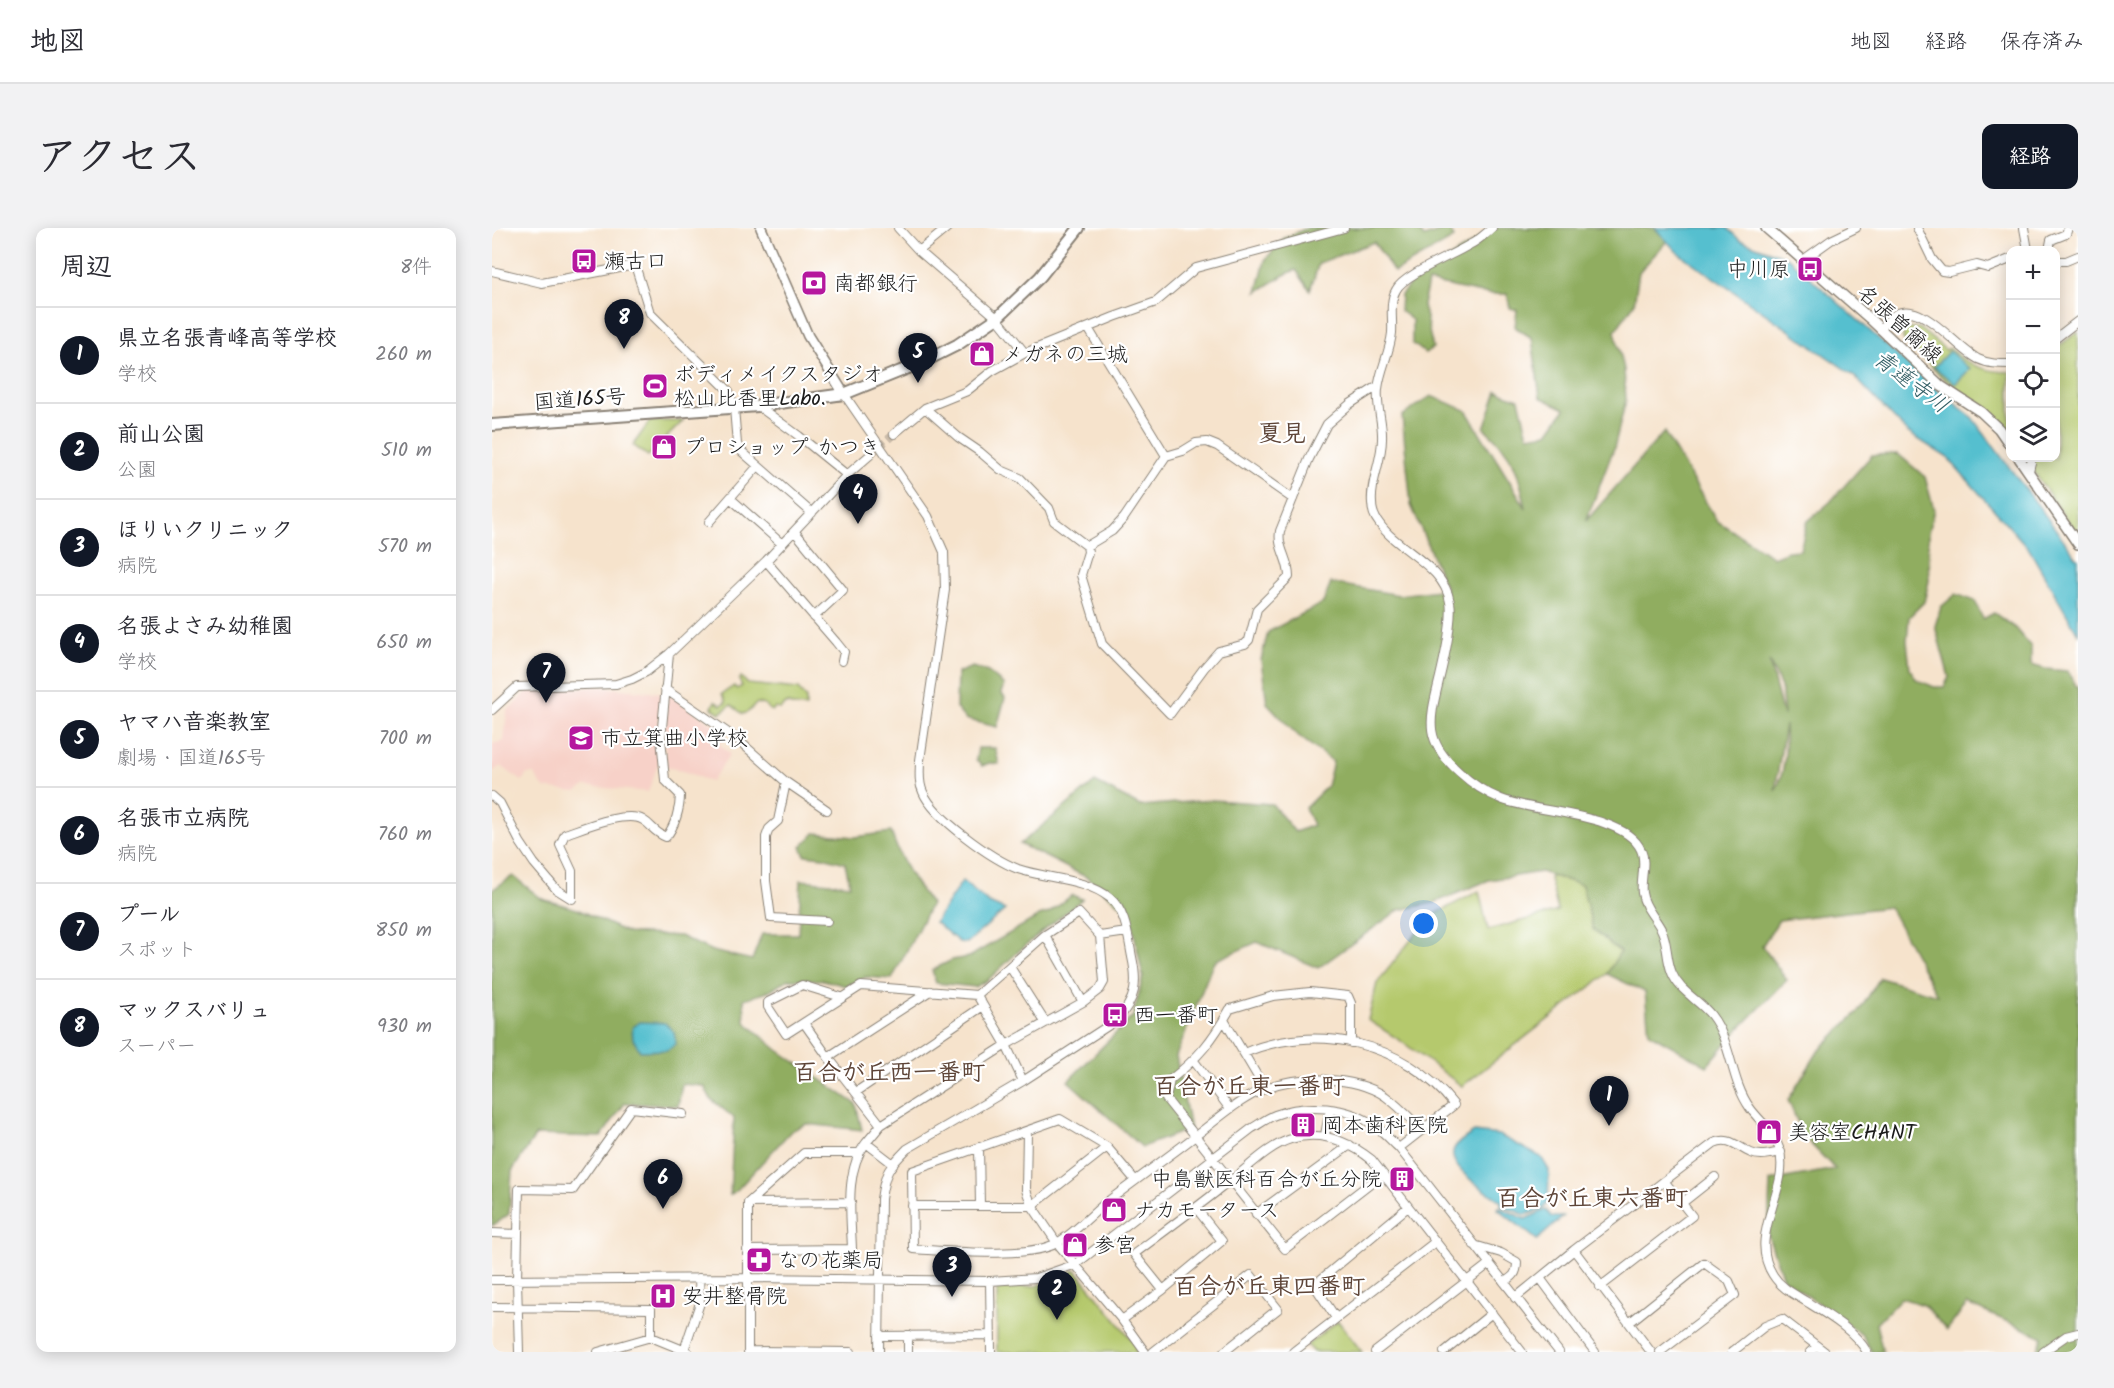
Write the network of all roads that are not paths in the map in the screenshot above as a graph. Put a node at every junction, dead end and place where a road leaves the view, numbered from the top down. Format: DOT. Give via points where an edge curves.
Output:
graph roads {
  1 [pos="761,228"];
  2 [pos="898,228"];
  3 [pos="947,228"];
  4 [pos="1079,228"];
  5 [pos="1344,228"];
  6 [pos="1492,228"];
  7 [pos="1766,228"];
  8 [pos="1856,228"];
  9 [pos="1917,228"];
  10 [pos="2024,228"];
  11 [pos="2068,228"];
  12 [pos="2027,246"];
  13 [pos="2050,246"];
  14 [pos="920,251"];
  15 [pos="2078,256"];
  16 [pos="1803,260"];
  17 [pos="2006,261"];
  18 [pos="2060,261"];
  19 [pos="492,271"];
  20 [pos="997,318"];
  21 [pos="2078,321"];
  22 [pos="1088,328"];
  23 [pos="1880,329"];
  24 [pos="2060,334"];
  25 [pos="1025,353"];
  26 [pos="2006,364"];
  27 [pos="1378,386"];
  28 [pos="844,394"];
  29 [pos="758,406"];
  30 [pos="734,408"];
  31 [pos="925,408"];
  32 [pos="492,425"];
  33 [pos="894,434"];
  34 [pos="2006,440"];
  35 [pos="870,455"];
  36 [pos="1166,456"];
  37 [pos="2022,462"];
  38 [pos="2031,462"];
  39 [pos="758,466"];
  40 [pos="2029,471"];
  41 [pos="848,475"];
  42 [pos="730,498"];
  43 [pos="1293,499"];
  44 [pos="812,513"];
  45 [pos="709,522"];
  46 [pos="795,532"];
  47 [pos="782,544"];
  48 [pos="2078,544"];
  49 [pos="1087,546"];
  50 [pos="766,561"];
  51 [pos="814,617"];
  52 [pos="669,654"];
  53 [pos="842,661"];
  54 [pos="665,689"];
  55 [pos="492,710"];
  56 [pos="786,783"];
  57 [pos="492,796"];
  58 [pos="827,810"];
  59 [pos="827,921"];
  60 [pos="1126,932"];
  61 [pos="1045,935"];
  62 [pos="1100,936"];
  63 [pos="1010,967"];
  64 [pos="930,991"];
  65 [pos="977,995"];
  66 [pos="841,997"];
  67 [pos="1083,1002"];
  68 [pos="983,1006"];
  69 [pos="1224,1020"];
  70 [pos="1045,1022"];
  71 [pos="804,1023"];
  72 [pos="1351,1043"];
  73 [pos="1006,1045"];
  74 [pos="1244,1053"];
  75 [pos="828,1057"];
  76 [pos="1194,1061"];
  77 [pos="1023,1081"];
  78 [pos="1264,1089"];
  79 [pos="855,1092"];
  80 [pos="1230,1109"];
  81 [pos="1330,1109"];
  82 [pos="683,1114"];
  83 [pos="881,1125"];
  84 [pos="1422,1130"];
  85 [pos="1027,1131"];
  86 [pos="1325,1135"];
  87 [pos="1195,1136"];
  88 [pos="866,1143"];
  89 [pos="1350,1145"];
  90 [pos="979,1147"];
  91 [pos="1107,1147"];
  92 [pos="1399,1148"];
  93 [pos="1781,1152"];
  94 [pos="858,1153"];
  95 [pos="1213,1159"];
  96 [pos="892,1163"];
  97 [pos="1382,1174"];
  98 [pos="1715,1177"];
  99 [pos="1135,1180"];
  100 [pos="1231,1181"];
  101 [pos="1665,1182"];
  102 [pos="851,1202"];
  103 [pos="748,1203"];
  104 [pos="1682,1203"];
  105 [pos="912,1206"];
  106 [pos="980,1206"];
  107 [pos="1032,1206"];
  108 [pos="1408,1207"];
  109 [pos="1196,1208"];
  110 [pos="1256,1214"];
  111 [pos="492,1233"];
  112 [pos="518,1233"];
  113 [pos="1435,1242"];
  114 [pos="1057,1243"];
  115 [pos="1474,1245"];
  116 [pos="747,1250"];
  117 [pos="1574,1250"];
  118 [pos="1076,1264"];
  119 [pos="1489,1264"];
  120 [pos="699,1278"];
  121 [pos="747,1278"];
  122 [pos="1540,1278"];
  123 [pos="492,1280"];
  124 [pos="517,1280"];
  125 [pos="881,1280"];
  126 [pos="1467,1280"];
  127 [pos="990,1281"];
  128 [pos="1504,1282"];
  129 [pos="1600,1287"];
  130 [pos="1163,1290"];
  131 [pos="1515,1298"];
  132 [pos="492,1307"];
  133 [pos="518,1308"];
  134 [pos="1492,1313"];
  135 [pos="1336,1318"];
  136 [pos="1122,1320"];
  137 [pos="1629,1323"];
  138 [pos="2078,1333"];
  139 [pos="908,1335"];
  140 [pos="990,1335"];
  141 [pos="879,1336"];
  142 [pos="651,1337"];
  143 [pos="1817,1346"];
  144 [pos="686,1351"];
  145 [pos="748,1351"];
  146 [pos="1519,1351"];
  147 [pos="519,1352"];
  148 [pos="598,1352"];
  149 [pos="851,1352"];
  150 [pos="879,1352"];
  151 [pos="908,1352"];
  152 [pos="991,1352"];
  153 [pos="1144,1352"];
  154 [pos="1154,1352"];
  155 [pos="1224,1352"];
  156 [pos="1293,1352"];
  157 [pos="1375,1352"];
  158 [pos="1444,1352"];
  159 [pos="1559,1352"];
  160 [pos="1595,1352"];
  161 [pos="1651,1352"];
  162 [pos="1660,1352"];
  163 [pos="1732,1352"];
  164 [pos="1810,1352"];
  165 [pos="1825,1352"];
  166 [pos="1868,1352"];
  167 [pos="2043,1352"];
  1 -- 28 [label="main road" via="808,336"];
  2 -- 14 [label="street"];
  3 -- 14 [label="street"];
  4 -- 20 [label="highway, 国道165号" via="1040,277"];
  5 -- 22 [label="street" via="1196,268 1156,302"];
  6 -- 27 [label="street" via="1473,243 1406,278 1396,289 1390,345"];
  7 -- 16 [label="main road, 名張曽爾線"];
  8 -- 16 [label="street"];
  9 -- 17 [label="street" via="1942,271 1988,268"];
  10 -- 12 [label="street"];
  11 -- 13 [label="street" via="2064,235 2051,240"];
  14 -- 20 [label="street"];
  15 -- 18 [label="street"];
  16 -- 23 [label="main road, 名張曽爾線"];
  19 -- 30 [label="street" via="542,283 635,265 650,313 729,391"];
  20 -- 25 [label="street"];
  20 -- 28 [label="highway, 国道165号" via="923,362"];
  21 -- 24 [label="street"];
  22 -- 25 [label="street"];
  22 -- 36 [label="street"];
  23 -- 26 [label="street" via="1897,314 1912,312 1926,318 1980,360"];
  23 -- 34 [label="main road, 名張曽爾線" via="1941,386 1990,419"];
  25 -- 31 [label="street" via="992,371 967,391"];
  27 -- 43 [label="street" via="1327,424"];
  27 -- 93 [label="street" via="1382,442 1372,490 1373,512 1386,532 1443,582 1450,600 1445,657 1431,716 1431,728 1441,753 1458,772 1499,799 1593,820 1622,831 1636,842 1644,863 1644,903 1665,937 1673,976 1713,1017 1724,1037 1742,1095 1772,1132"];
  28 -- 29 [label="highway, 国道165号"];
  28 -- 60 [label="street" via="928,516 944,552 945,590 920,760 923,793 948,823 994,857 1018,869 1089,887 1111,899 1121,913"];
  29 -- 30 [label="highway, 国道165号"];
  29 -- 41 [label="street"];
  30 -- 32 [label="highway, 国道165号"];
  30 -- 39 [label="street" via="738,447"];
  31 -- 33 [label="street"];
  31 -- 49 [label="street" via="1001,470 1020,478 1049,508 1054,521"];
  35 -- 41 [label="street"];
  36 -- 43 [label="street" via="1207,442"];
  36 -- 49 [label="street" via="1124,518 1103,538"];
  37 -- 40 [label="main road"];
  38 -- 40 [label="street"];
  39 -- 42 [label="street"];
  39 -- 44 [label="street"];
  40 -- 48 [label="main road"];
  41 -- 44 [label="street"];
  42 -- 45 [label="street"];
  42 -- 47 [label="street"];
  43 -- 49 [label="street" via="1278,541 1289,566 1288,577 1257,609 1249,640 1219,651 1170,714 1102,644 1081,575"];
  44 -- 46 [label="street"];
  46 -- 47 [label="street"];
  46 -- 51 [label="street" via="843,590"];
  47 -- 50 [label="street"];
  50 -- 51 [label="street"];
  50 -- 52 [label="street"];
  51 -- 53 [label="street" via="844,652"];
  52 -- 54 [label="street"];
  52 -- 55 [label="street" via="646,672 616,684 517,687"];
  54 -- 56 [label="street" via="737,739"];
  54 -- 57 [label="street" via="661,738 665,780 680,795 674,822 666,837 644,820 630,816 565,834 560,845 572,871 572,898 556,889 534,863 500,803"];
  56 -- 58 [label="street"];
  56 -- 59 [label="street" via="778,821 766,837 771,918"];
  60 -- 62 [label="street"];
  60 -- 77 [label="street" via="1135,970 1135,991 1129,1008 1118,1020"];
  61 -- 62 [label="street" via="1079,913"];
  61 -- 63 [label="street"];
  61 -- 67 [label="street"];
  62 -- 67 [label="street" via="1104,982"];
  63 -- 65 [label="street"];
  63 -- 70 [label="street"];
  64 -- 65 [label="street"];
  64 -- 66 [label="street" via="861,986"];
  64 -- 75 [label="street"];
  65 -- 68 [label="street"];
  66 -- 71 [label="street"];
  66 -- 71 [label="street" via="802,985 768,1002 786,1034"];
  67 -- 70 [label="street"];
  68 -- 73 [label="street"];
  68 -- 79 [label="street"];
  69 -- 72 [label="street" via="1230,1009 1273,996 1310,992 1348,996"];
  69 -- 74 [label="street"];
  69 -- 76 [label="street"];
  70 -- 73 [label="street"];
  71 -- 75 [label="street"];
  72 -- 74 [label="street" via="1290,1039"];
  72 -- 84 [label="street" via="1402,1060 1443,1091 1454,1105"];
  73 -- 77 [label="street"];
  73 -- 83 [label="street"];
  74 -- 78 [label="street"];
  75 -- 79 [label="street"];
  76 -- 80 [label="street"];
  76 -- 87 [label="street" via="1170,1080 1166,1099"];
  77 -- 96 [label="street" via="907,1149"];
  78 -- 80 [label="street"];
  78 -- 84 [label="street" via="1290,1081 1338,1080 1383,1095"];
  79 -- 83 [label="street"];
  80 -- 87 [label="street"];
  81 -- 86 [label="street"];
  81 -- 92 [label="street" via="1375,1125"];
  81 -- 95 [label="street" via="1274,1115"];
  82 -- 112 [label="street" via="631,1108 573,1190 519,1189"];
  83 -- 88 [label="street"];
  84 -- 92 [label="street"];
  85 -- 90 [label="street"];
  85 -- 91 [label="street" via="1060,1119"];
  85 -- 107 [label="street" via="1026,1190"];
  86 -- 89 [label="street"];
  86 -- 100 [label="street" via="1291,1139 1270,1149"];
  87 -- 95 [label="street"];
  87 -- 99 [label="street"];
  88 -- 94 [label="street"];
  88 -- 96 [label="street"];
  89 -- 97 [label="street" via="1372,1160"];
  89 -- 110 [label="street"];
  90 -- 105 [label="street" via="912,1170"];
  90 -- 106 [label="street"];
  91 -- 99 [label="street"];
  91 -- 107 [label="street"];
  92 -- 115 [label="street"];
  93 -- 101 [label="street" via="1752,1154 1722,1139"];
  93 -- 166 [label="street" via="1779,1184 1765,1235 1766,1258 1772,1274 1784,1288 1850,1332"];
  94 -- 102 [label="street"];
  94 -- 103 [label="street" via="804,1153"];
  95 -- 100 [label="street"];
  95 -- 118 [label="street"];
  96 -- 125 [label="street" via="881,1199"];
  97 -- 108 [label="street"];
  97 -- 110 [label="street" via="1285,1249"];
  98 -- 104 [label="street"];
  99 -- 114 [label="street"];
  100 -- 109 [label="street"];
  100 -- 110 [label="street"];
  101 -- 104 [label="street"];
  101 -- 117 [label="street"];
  102 -- 103 [label="street"];
  102 -- 116 [label="street" via="852,1249"];
  103 -- 116 [label="street"];
  104 -- 129 [label="street" via="1692,1216"];
  105 -- 106 [label="street"];
  105 -- 114 [label="street" via="913,1251 1033,1251"];
  106 -- 107 [label="street"];
  107 -- 114 [label="street"];
  108 -- 113 [label="street"];
  108 -- 135 [label="street" via="1314,1285"];
  109 -- 130 [label="street" via="1222,1241"];
  109 -- 130 [label="street" via="1134,1254"];
  111 -- 112 [label="street"];
  112 -- 124 [label="street"];
  113 -- 126 [label="street"];
  113 -- 135 [label="street"];
  114 -- 118 [label="street"];
  115 -- 119 [label="street"];
  115 -- 128 [label="street" via="1501,1253 1517,1263 1513,1277"];
  116 -- 121 [label="street"];
  117 -- 122 [label="street"];
  117 -- 129 [label="street"];
  118 -- 127 [label="street" via="1036,1278"];
  118 -- 136 [label="street"];
  119 -- 126 [label="street"];
  119 -- 128 [label="street"];
  120 -- 121 [label="street"];
  120 -- 124 [label="street"];
  120 -- 144 [label="street" via="700,1303"];
  121 -- 125 [label="street"];
  121 -- 145 [label="street"];
  122 -- 131 [label="street"];
  122 -- 160 [label="street"];
  123 -- 124 [label="street"];
  124 -- 133 [label="street"];
  125 -- 127 [label="street" via="911,1277"];
  125 -- 141 [label="street"];
  126 -- 134 [label="street"];
  126 -- 157 [label="street"];
  127 -- 140 [label="street"];
  128 -- 131 [label="street"];
  129 -- 137 [label="street"];
  130 -- 136 [label="street"];
  131 -- 159 [label="street"];
  132 -- 133 [label="street"];
  133 -- 142 [label="street" via="651,1309"];
  133 -- 147 [label="street"];
  134 -- 146 [label="street"];
  134 -- 158 [label="street"];
  135 -- 156 [label="street"];
  136 -- 153 [label="street"];
  137 -- 161 [label="street"];
  137 -- 162 [label="street" via="1704,1263 1729,1281 1735,1295"];
  138 -- 167 [label="street" via="2066,1336"];
  139 -- 140 [label="street"];
  139 -- 141 [label="street"];
  139 -- 151 [label="street"];
  140 -- 152 [label="street"];
  141 -- 150 [label="street"];
  142 -- 144 [label="street"];
  142 -- 148 [label="street"];
  143 -- 163 [label="street" via="1782,1319 1765,1326"];
  143 -- 164 [label="street"];
  143 -- 165 [label="street"];
  145 -- 149 [label="street"];
  154 -- 155 [label="street" via="1251,1275 1278,1309"];
}
